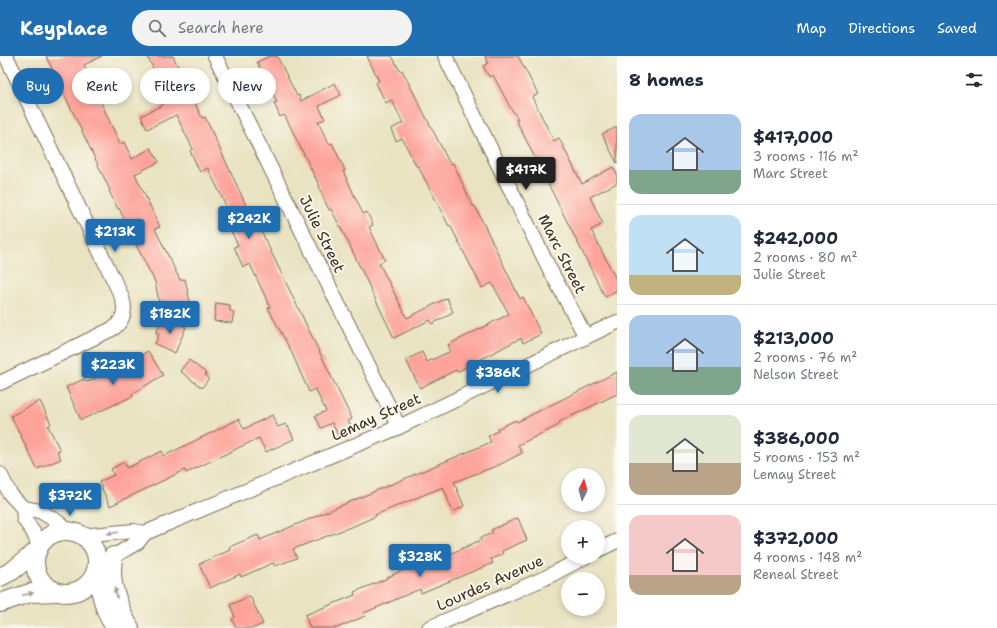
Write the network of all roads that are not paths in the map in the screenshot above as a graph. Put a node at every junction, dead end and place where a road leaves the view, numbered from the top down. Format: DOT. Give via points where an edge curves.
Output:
graph roads {
  1 [pos="6,56"];
  2 [pos="215,56"];
  3 [pos="445,56"];
  4 [pos="617,322"];
  5 [pos="586,337"];
  6 [pos="0,383"];
  7 [pos="399,427"];
  8 [pos="0,474"];
  9 [pos="23,508"];
  10 [pos="145,533"];
  11 [pos="75,534"];
  12 [pos="617,540"];
  13 [pos="605,546"];
  14 [pos="39,548"];
  15 [pos="113,556"];
  16 [pos="572,564"];
  17 [pos="96,569"];
  18 [pos="0,578"];
  19 [pos="57,592"];
  20 [pos="0,603"];
  21 [pos="116,628"];
  22 [pos="130,628"];
  23 [pos="429,628"];
  1 -- 6 [label="street" via="124,301 125,308 123,318 114,328"];
  2 -- 7 [label="street, Julie Street"];
  3 -- 5 [label="street, Marc Street" via="548,266"];
  4 -- 5 [label="street, Lemay Street"];
  5 -- 7 [label="street, Lemay Street"];
  7 -- 10 [label="street, Lemay Street"];
  8 -- 9 [label="street" via="10,494"];
  9 -- 11 [label="street" via="40,511"];
  9 -- 14 [label="street" via="24,519 33,532"];
  10 -- 11 [label="street, Lemay Street, one-way" via="134,531"];
  10 -- 15 [label="street, Lemay Street" via="138,542"];
  11 -- 14 [label="street" via="56,533"];
  11 -- 17 [label="street" via="91,544 96,556"];
  12 -- 13 [label="street"];
  14 -- 18 [label="street"];
  14 -- 19 [label="street" via="36,563 38,575 46,585"];
  15 -- 17 [label="street, Lemay Street"];
  22 -- 15 [label="street, one-way" via="123,617 115,592"];
  16 -- 23 [label="street, Lourdes Avenue"];
  17 -- 19 [label="street" via="91,580 82,589 70,593"];
  17 -- 21 [label="street" via="106,610"];
  20 -- 19 [label="street, one-way" via="30,592"];
}
